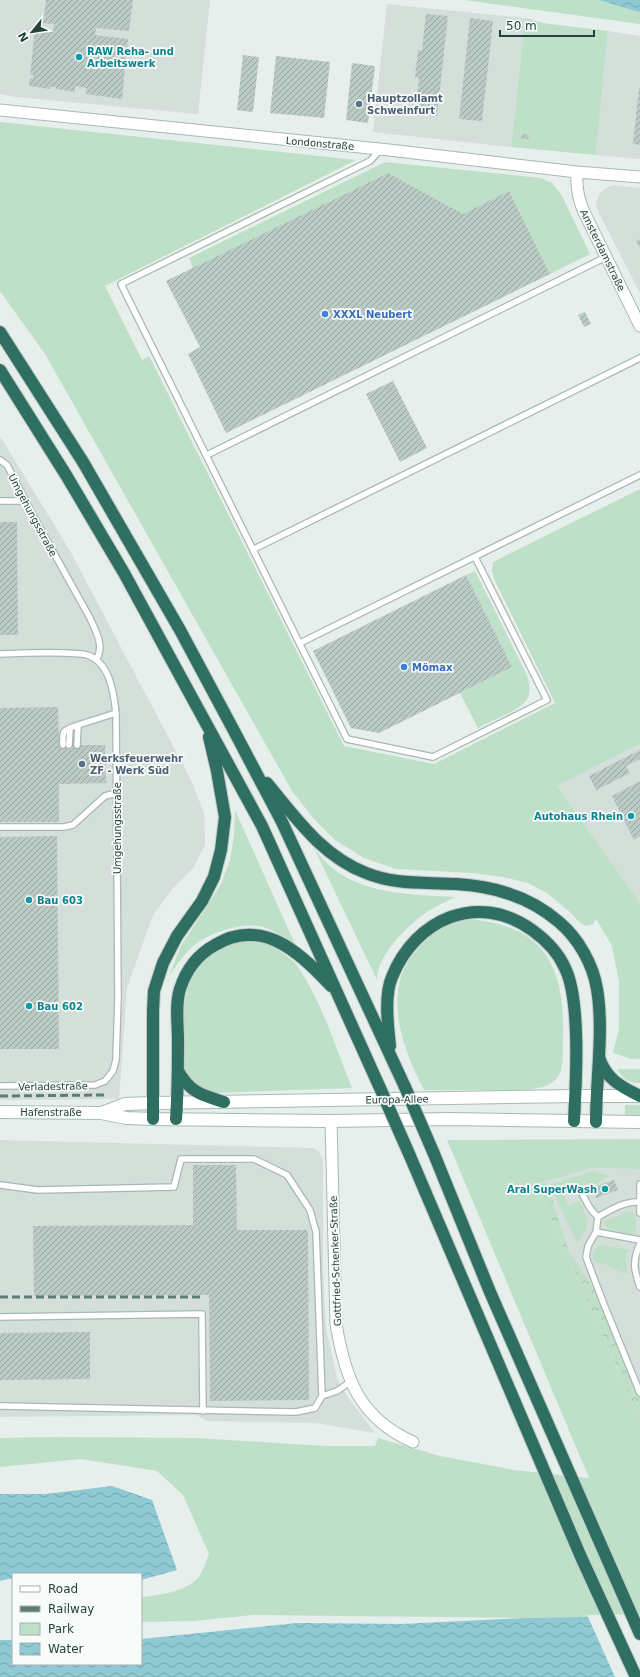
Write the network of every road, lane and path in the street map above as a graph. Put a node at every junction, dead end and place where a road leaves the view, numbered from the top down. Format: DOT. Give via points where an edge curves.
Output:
graph roads {
  1 [pos="0,110"];
  2 [pos="380,149"];
  3 [pos="577,172"];
  4 [pos="640,178"];
  5 [pos="606,257"];
  6 [pos="640,326"];
  7 [pos="0,332"];
  8 [pos="640,358"];
  9 [pos="0,370"];
  10 [pos="207,455"];
  11 [pos="0,460"];
  12 [pos="640,475"];
  13 [pos="0,501"];
  14 [pos="26,501"];
  15 [pos="254,549"];
  16 [pos="476,557"];
  17 [pos="300,643"];
  18 [pos="0,654"];
  19 [pos="96,660"];
  20 [pos="116,713"];
  21 [pos="204,718"];
  22 [pos="78,725"];
  23 [pos="66,745"];
  24 [pos="77,745"];
  25 [pos="251,763"];
  26 [pos="117,793"];
  27 [pos="0,828"];
  28 [pos="339,995"];
  29 [pos="598,1054"];
  30 [pos="391,1056"];
  31 [pos="178,1071"];
  32 [pos="105,1081"];
  33 [pos="0,1086"];
  34 [pos="575,1096"];
  35 [pos="596,1096"];
  36 [pos="640,1096"];
  37 [pos="224,1102"];
  38 [pos="153,1103"];
  39 [pos="177,1103"];
  40 [pos="0,1112"];
  41 [pos="101,1113"];
  42 [pos="154,1119"];
  43 [pos="176,1119"];
  44 [pos="331,1121"];
  45 [pos="574,1121"];
  46 [pos="596,1122"];
  47 [pos="640,1122"];
  48 [pos="640,1184"];
  49 [pos="0,1185"];
  50 [pos="582,1193"];
  51 [pos="639,1202"];
  52 [pos="640,1213"];
  53 [pos="598,1217"];
  54 [pos="596,1232"];
  55 [pos="640,1240"];
  56 [pos="640,1244"];
  57 [pos="640,1287"];
  58 [pos="0,1317"];
  59 [pos="350,1382"];
  60 [pos="640,1393"];
  61 [pos="322,1396"];
  62 [pos="0,1406"];
  63 [pos="203,1410"];
  64 [pos="413,1442"];
  65 [pos="640,1634"];
  66 [pos="636,1677"];
  1 -- 2 [label="street, Londonstraße"];
  2 -- 3 [label="street, Londonstraße"];
  2 -- 10 [label="lane" via="370,161 121,284"];
  3 -- 4 [label="street, Londonstraße"];
  3 -- 5 [label="street, Amsterdamstraße" via="579,199"];
  5 -- 6 [label="street, Amsterdamstraße"];
  5 -- 10 [label="lane"];
  7 -- 25 [label="highway" via="83,462 180,630"];
  8 -- 15 [label="lane"];
  9 -- 21 [label="highway" via="66,475"];
  10 -- 15 [label="lane"];
  11 -- 14 [label="lane, Umgehungsstraße" via="7,465"];
  12 -- 16 [label="lane"];
  13 -- 14 [label="lane"];
  14 -- 19 [label="lane, Umgehungsstraße" via="95,628 101,648"];
  15 -- 17 [label="lane"];
  16 -- 17 [label="lane"];
  16 -- 17 [label="lane" via="547,700 433,757 347,739"];
  18 -- 19 [label="lane" via="48,652 87,655"];
  19 -- 20 [label="lane, Umgehungsstraße" via="110,679"];
  20 -- 22 [label="lane"];
  20 -- 26 [label="lane, Umgehungsstraße"];
  21 -- 28 [label="highway" via="262,826"];
  21 -- 38 [label="highway" via="226,817 214,877 202,901 177,936 163,964 154,991"];
  22 -- 23 [label="lane" via="63,732"];
  22 -- 24 [label="lane"];
  25 -- 29 [label="highway" via="318,844 343,862 388,880 470,885 503,891 535,904 564,926 586,957 597,988"];
  25 -- 30 [label="highway" via="282,822"];
  26 -- 27 [label="lane" via="105,796 73,825"];
  26 -- 32 [label="lane, Umgehungsstraße" via="116,1060 113,1071"];
  28 -- 31 [label="highway" via="315,968 277,940 258,935 227,938 200,955 191,966 180,990 177,1010"];
  28 -- 66 [label="highway, bridge" via="581,1557"];
  29 -- 35 [label="highway"];
  29 -- 36 [label="highway" via="602,1066 620,1087"];
  30 -- 34 [label="highway" via="387,1016 391,979 407,949 430,927 442,920 473,911 490,912 511,917 539,935 551,946 566,968 574,1003"];
  30 -- 65 [label="highway, bridge"];
  31 -- 37 [label="highway" via="194,1091"];
  31 -- 39 [label="highway"];
  32 -- 33 [label="lane, Verladestraße" via="95,1085"];
  34 -- 35 [label="street, Europa-Allee"];
  34 -- 37 [label="street, Europa-Allee"];
  34 -- 45 [label="highway"];
  35 -- 36 [label="street, Europa-Allee"];
  35 -- 46 [label="highway"];
  37 -- 39 [label="street, Europa-Allee"];
  38 -- 39 [label="street, Europa-Allee"];
  38 -- 41 [label="street, Hafenstraße" via="125,1104"];
  38 -- 42 [label="highway"];
  39 -- 43 [label="highway"];
  40 -- 41 [label="street, Hafenstraße"];
  41 -- 42 [label="street, Hafenstraße" via="126,1118"];
  42 -- 43 [label="street, Europa-Allee"];
  43 -- 44 [label="street, Europa-Allee"];
  44 -- 45 [label="street, Europa-Allee"];
  44 -- 59 [label="street, Gottfried-Schenker-Straße" via="336,1324 341,1354"];
  45 -- 46 [label="street, Europa-Allee"];
  46 -- 47 [label="street, Europa-Allee"];
  48 -- 51 [label="lane"];
  49 -- 61 [label="lane" via="38,1190 174,1187 182,1159 254,1158 287,1175 310,1210 316,1232"];
  50 -- 53 [label="lane" via="587,1206"];
  51 -- 52 [label="lane"];
  51 -- 53 [label="lane" via="634,1201 617,1207"];
  53 -- 54 [label="lane"];
  54 -- 55 [label="lane"];
  54 -- 60 [label="lane" via="588,1246 586,1257"];
  56 -- 57 [label="lane" via="635,1254 634,1272"];
  58 -- 63 [label="lane" via="202,1314"];
  59 -- 61 [label="lane" via="337,1391"];
  59 -- 64 [label="street, Gottfried-Schenker-Straße" via="378,1419 397,1435"];
  61 -- 63 [label="lane" via="315,1408 296,1412"];
  62 -- 63 [label="lane"];
}
